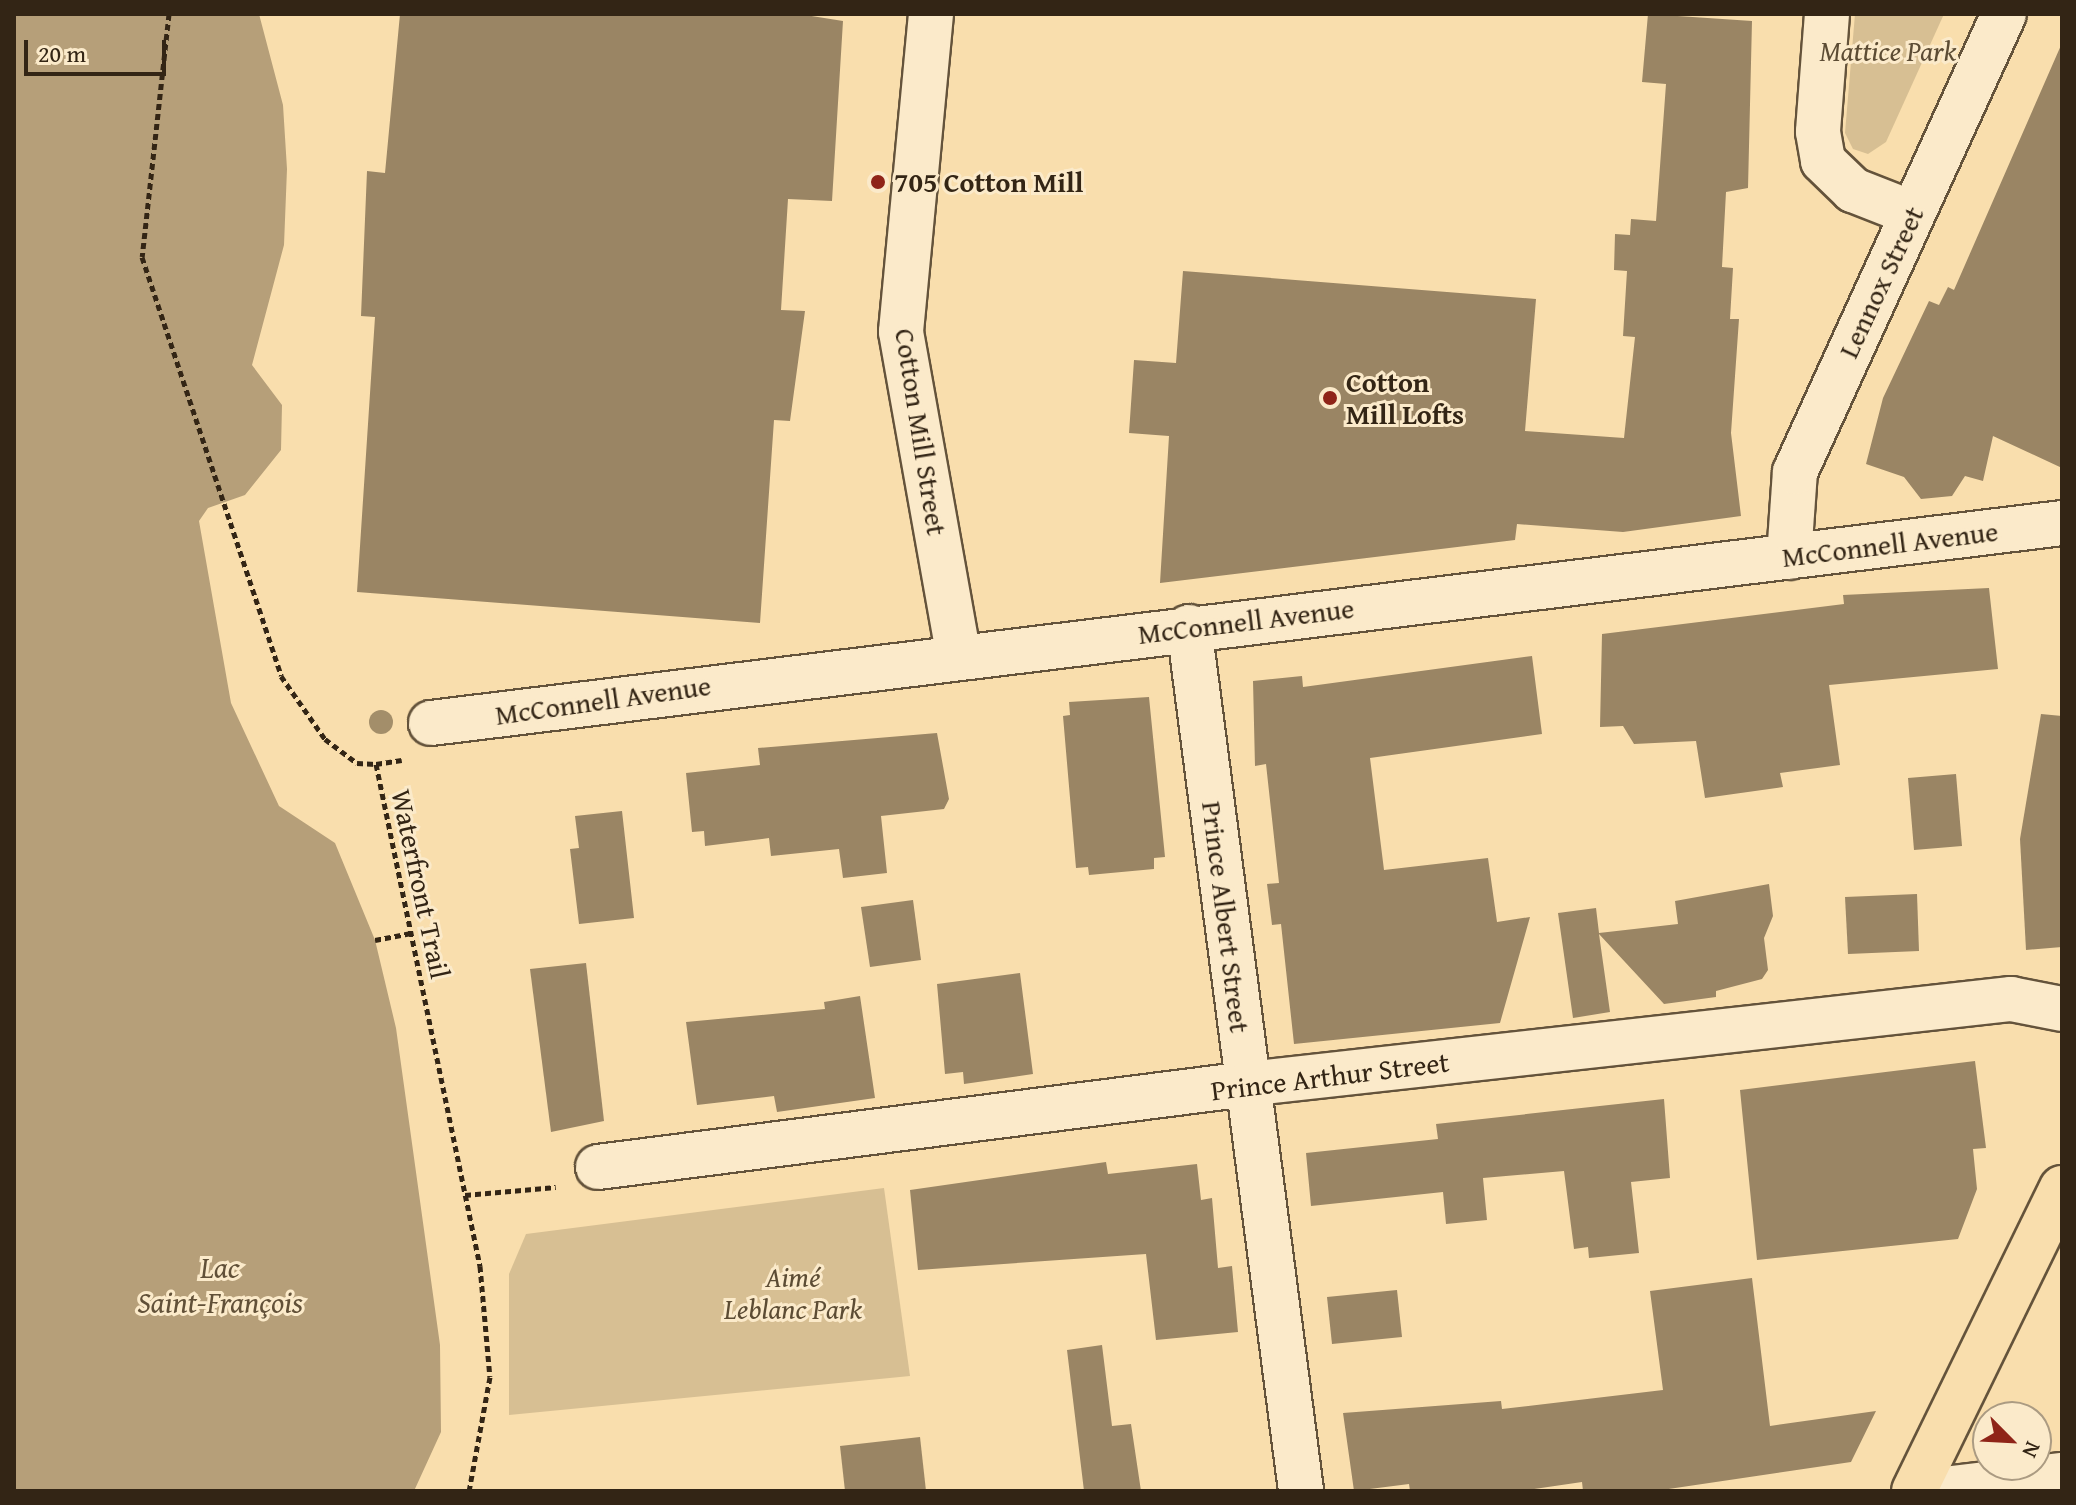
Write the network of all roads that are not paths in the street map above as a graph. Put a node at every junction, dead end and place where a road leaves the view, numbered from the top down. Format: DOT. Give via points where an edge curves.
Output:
graph roads {
  1 [pos="931,14"];
  2 [pos="1827,14"];
  3 [pos="2004,14"];
  4 [pos="1912,213"];
  5 [pos="2062,523"];
  6 [pos="1789,557"];
  7 [pos="1189,627"];
  8 [pos="959,657"];
  9 [pos="431,723"];
  10 [pos="2062,1009"];
  11 [pos="1247,1084"];
  12 [pos="598,1167"];
  13 [pos="2062,1188"];
  14 [pos="2062,1475"];
  15 [pos="1301,1491"];
  16 [pos="1914,1491"];
  17 [pos="1927,1491"];
  1 -- 8 [label="street, Cotton Mill Street" via="901,332"];
  2 -- 4 [label="street" via="1818,132 1823,161 1853,190"];
  3 -- 4 [label="street, Lennox Street"];
  4 -- 6 [label="street, Lennox Street" via="1795,472"];
  5 -- 6 [label="street, McConnell Avenue"];
  6 -- 7 [label="street, McConnell Avenue"];
  7 -- 8 [label="street, McConnell Avenue"];
  7 -- 11 [label="street, Prince Albert Street"];
  8 -- 9 [label="street, McConnell Avenue"];
  10 -- 11 [label="street, Prince Arthur Street" via="2011,999"];
  11 -- 12 [label="street, Prince Arthur Street"];
  11 -- 15 [label="street, Prince Albert Street"];
  13 -- 16 [label="main road"];
  14 -- 17 [label="street"];
}
